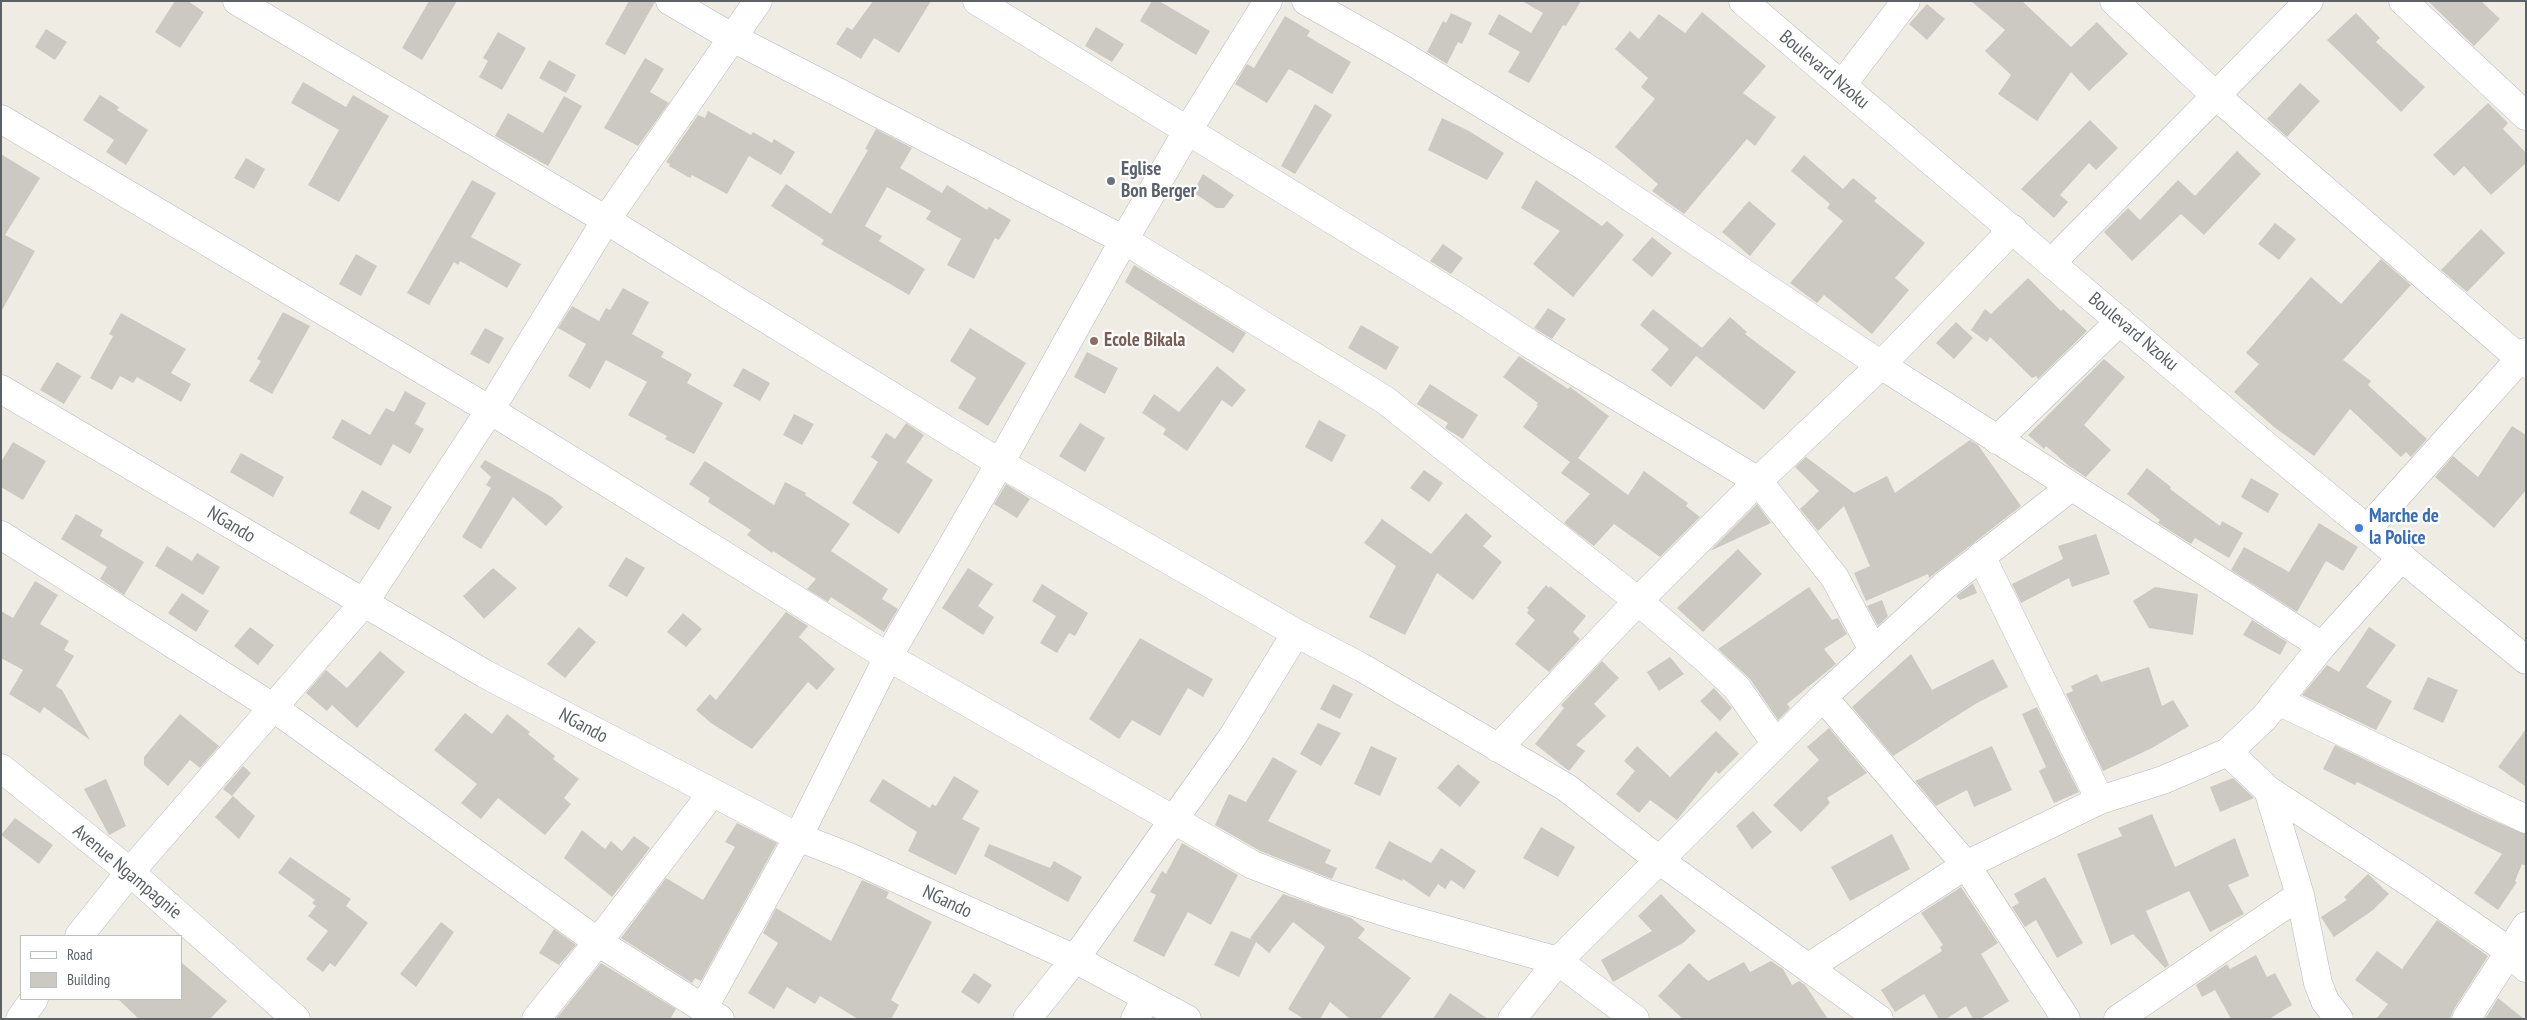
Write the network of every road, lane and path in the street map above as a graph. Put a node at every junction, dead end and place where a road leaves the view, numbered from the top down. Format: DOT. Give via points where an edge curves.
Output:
graph roads {
  1 [pos="236,1"];
  2 [pos="670,1"];
  3 [pos="758,1"];
  4 [pos="977,1"];
  5 [pos="1268,1"];
  6 [pos="1306,1"];
  7 [pos="1742,1"];
  8 [pos="1906,1"];
  9 [pos="2114,1"];
  10 [pos="2309,1"];
  11 [pos="2403,1"];
  12 [pos="733,38"];
  13 [pos="1842,85"];
  14 [pos="2215,94"];
  15 [pos="2526,116"];
  16 [pos="1,119"];
  17 [pos="1188,130"];
  18 [pos="606,220"];
  19 [pos="2013,229"];
  20 [pos="1124,240"];
  21 [pos="2051,263"];
  22 [pos="2120,320"];
  23 [pos="2524,358"];
  24 [pos="1881,365"];
  25 [pos="1,390"];
  26 [pos="490,410"];
  27 [pos="1997,440"];
  28 [pos="1000,463"];
  29 [pos="1758,481"];
  30 [pos="2071,488"];
  31 [pos="2367,529"];
  32 [pos="1,535"];
  33 [pos="1981,556"];
  34 [pos="2402,557"];
  35 [pos="1638,601"];
  36 [pos="363,604"];
  37 [pos="1296,633"];
  38 [pos="2322,646"];
  39 [pos="1873,650"];
  40 [pos="888,657"];
  41 [pos="2526,660"];
  42 [pos="1823,697"];
  43 [pos="2278,701"];
  44 [pos="274,708"];
  45 [pos="1776,744"];
  46 [pos="1498,748"];
  47 [pos="2228,752"];
  48 [pos="1,768"];
  49 [pos="2268,790"];
  50 [pos="712,793"];
  51 [pos="2100,800"];
  52 [pos="1174,818"];
  53 [pos="2526,819"];
  54 [pos="798,837"];
  55 [pos="1659,860"];
  56 [pos="1966,865"];
  57 [pos="130,872"];
  58 [pos="2300,895"];
  59 [pos="2526,926"];
  60 [pos="80,935"];
  61 [pos="598,942"];
  62 [pos="1075,959"];
  63 [pos="2517,960"];
  64 [pos="1558,961"];
  65 [pos="1809,968"];
  66 [pos="33,1000"];
  67 [pos="1140,1008"];
  68 [pos="712,1014"];
  69 [pos="20,1019"];
  70 [pos="296,1019"];
  71 [pos="536,1019"];
  72 [pos="1027,1019"];
  73 [pos="1187,1019"];
  74 [pos="1512,1019"];
  75 [pos="1635,1019"];
  76 [pos="1879,1019"];
  77 [pos="2066,1019"];
  78 [pos="2118,1019"];
  79 [pos="2339,1019"];
  80 [pos="2466,1019"];
  1 -- 18 [label="street"];
  2 -- 12 [label="street"];
  3 -- 12 [label="street"];
  4 -- 17 [label="street"];
  5 -- 17 [label="street"];
  6 -- 24 [label="street" via="1584,166"];
  7 -- 13 [label="street, Boulevard Nzoku"];
  8 -- 13 [label="street"];
  9 -- 14 [label="street"];
  10 -- 14 [label="street"];
  11 -- 15 [label="street"];
  12 -- 18 [label="street"];
  12 -- 20 [label="street"];
  13 -- 19 [label="street, Boulevard Nzoku"];
  14 -- 21 [label="street"];
  14 -- 23 [label="street"];
  16 -- 26 [label="street"];
  17 -- 20 [label="street"];
  17 -- 29 [label="street" via="1530,344"];
  18 -- 26 [label="street"];
  18 -- 28 [label="street"];
  19 -- 21 [label="street, Boulevard Nzoku"];
  19 -- 24 [label="street"];
  20 -- 28 [label="street"];
  20 -- 35 [label="street" via="1385,400"];
  21 -- 22 [label="street, Boulevard Nzoku"];
  22 -- 27 [label="street"];
  22 -- 31 [label="street, Boulevard Nzoku"];
  23 -- 31 [label="street"];
  24 -- 27 [label="street"];
  24 -- 29 [label="street"];
  25 -- 36 [label="street, NGando"];
  26 -- 36 [label="street"];
  26 -- 40 [label="street"];
  27 -- 30 [label="street"];
  28 -- 37 [label="street"];
  28 -- 40 [label="street"];
  29 -- 35 [label="street"];
  29 -- 39 [label="street" via="1835,578"];
  30 -- 33 [label="street"];
  30 -- 38 [label="street"];
  31 -- 34 [label="street, Boulevard Nzoku"];
  32 -- 44 [label="street"];
  33 -- 39 [label="street"];
  33 -- 51 [label="street"];
  34 -- 38 [label="street"];
  34 -- 41 [label="street, Boulevard Nzoku"];
  35 -- 45 [label="street" via="1737,688"];
  35 -- 46 [label="street"];
  36 -- 44 [label="street"];
  36 -- 50 [label="street, NGando" via="485,674"];
  37 -- 46 [label="street" via="1361,667"];
  37 -- 52 [label="street" via="1233,736"];
  38 -- 43 [label="street"];
  39 -- 42 [label="street"];
  40 -- 52 [label="street"];
  40 -- 54 [label="street"];
  42 -- 45 [label="street"];
  42 -- 56 [label="street"];
  43 -- 47 [label="street"];
  43 -- 53 [label="street"];
  44 -- 57 [label="street"];
  44 -- 61 [label="street"];
  45 -- 55 [label="street"];
  46 -- 55 [label="street" via="1567,788"];
  47 -- 49 [label="street"];
  47 -- 51 [label="street" via="2190,770"];
  48 -- 57 [label="street, Avenue Ngampagnie"];
  49 -- 58 [label="street"];
  49 -- 63 [label="street"];
  50 -- 54 [label="street, NGando"];
  50 -- 61 [label="street"];
  51 -- 56 [label="street"];
  52 -- 62 [label="street"];
  52 -- 64 [label="street" via="1262,870 1400,917"];
  54 -- 62 [label="street, NGando"];
  54 -- 68 [label="street"];
  55 -- 64 [label="street"];
  55 -- 65 [label="street"];
  56 -- 65 [label="street"];
  56 -- 77 [label="street"];
  57 -- 60 [label="street"];
  57 -- 70 [label="street, Avenue Ngampagnie"];
  58 -- 78 [label="street"];
  58 -- 79 [label="street" via="2318,983 2325,1001"];
  59 -- 63 [label="street"];
  61 -- 68 [label="street"];
  61 -- 71 [label="street"];
  62 -- 67 [label="street, NGando"];
  62 -- 72 [label="street"];
  63 -- 80 [label="street"];
  64 -- 74 [label="street"];
  64 -- 75 [label="street"];
  65 -- 76 [label="street"];
  66 -- 69 [label="street"];
  67 -- 73 [label="street, NGando"];
}
